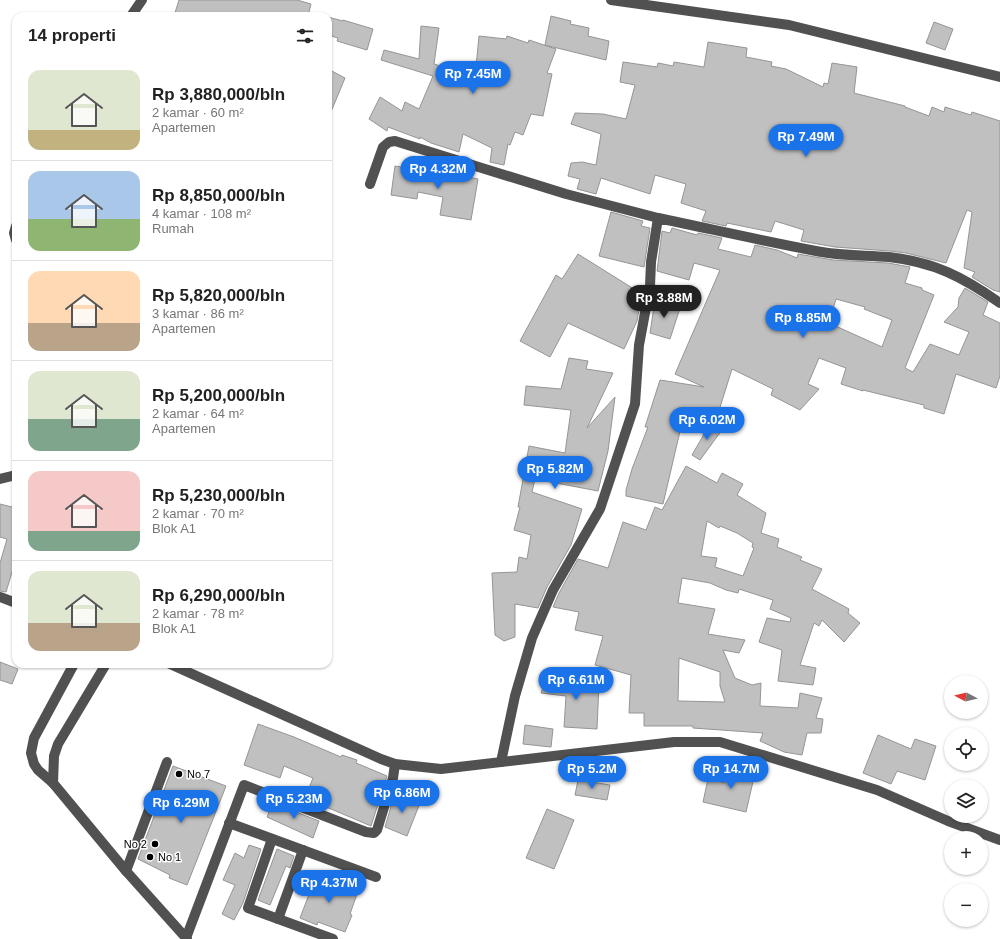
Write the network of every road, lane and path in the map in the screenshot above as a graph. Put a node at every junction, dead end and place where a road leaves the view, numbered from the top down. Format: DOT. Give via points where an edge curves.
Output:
graph roads {
  1 [pos="142,0"];
  2 [pos="611,0"];
  3 [pos="134,12"];
  4 [pos="1000,77"];
  5 [pos="370,184"];
  6 [pos="658,218"];
  7 [pos="1000,303"];
  8 [pos="12,476"];
  9 [pos="0,479"];
  10 [pos="0,597"];
  11 [pos="12,602"];
  12 [pos="72,668"];
  13 [pos="104,668"];
  14 [pos="179,668"];
  15 [pos="167,762"];
  16 [pos="501,762"];
  17 [pos="395,764"];
  18 [pos="53,783"];
  19 [pos="229,823"];
  20 [pos="272,839"];
  21 [pos="1000,840"];
  22 [pos="303,850"];
  23 [pos="126,871"];
  24 [pos="376,877"];
  25 [pos="278,919"];
  26 [pos="187,938"];
  27 [pos="333,939"];
  1 -- 3 [label="street"];
  2 -- 4 [label="street" via="789,26"];
  5 -- 6 [label="street" via="383,147 395,141 566,194"];
  6 -- 7 [label="street" via="818,251 918,262 948,271"];
  6 -- 16 [label="street" via="650,286 639,344 635,404 600,509 553,590 532,638 515,696"];
  8 -- 9 [label="street"];
  10 -- 11 [label="street"];
  12 -- 18 [label="street" via="32,746 34,764"];
  13 -- 18 [label="street" via="58,744 54,756"];
  14 -- 17 [label="street" via="381,760"];
  15 -- 23 [label="street"];
  16 -- 17 [label="street" via="441,768"];
  16 -- 21 [label="street" via="674,742 720,742 877,790"];
  17 -- 19 [label="street" via="393,778 374,833 244,785"];
  18 -- 23 [label="street"];
  19 -- 20 [label="street"];
  19 -- 26 [label="street"];
  20 -- 22 [label="street"];
  20 -- 25 [label="street" via="248,908"];
  22 -- 24 [label="street"];
  22 -- 25 [label="street"];
  23 -- 26 [label="street"];
  25 -- 27 [label="street"];
}
